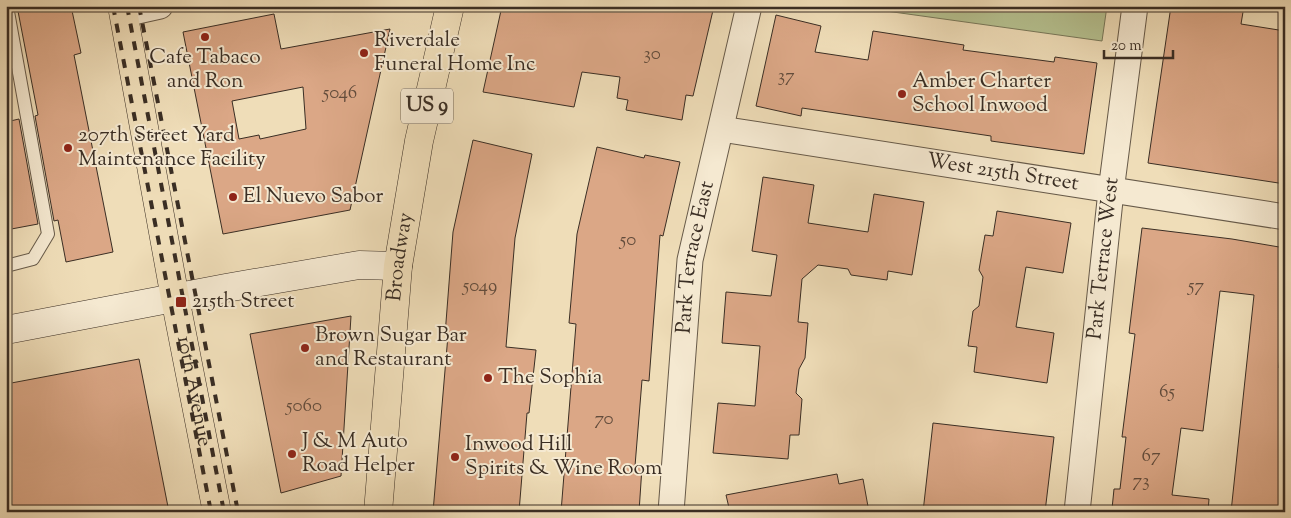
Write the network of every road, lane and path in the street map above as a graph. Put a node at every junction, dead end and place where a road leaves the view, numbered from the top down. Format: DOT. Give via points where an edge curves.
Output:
graph roads {
  1 [pos="8,6"];
  2 [pos="160,6"];
  3 [pos="450,6"];
  4 [pos="749,6"];
  5 [pos="1135,6"];
  6 [pos="123,10"];
  7 [pos="721,128"];
  8 [pos="1111,191"];
  9 [pos="1285,217"];
  10 [pos="6,266"];
  11 [pos="398,266"];
  12 [pos="175,298"];
  13 [pos="6,330"];
  14 [pos="218,512"];
  15 [pos="378,512"];
  16 [pos="672,512"];
  17 [pos="1076,512"];
  1 -- 10 [label="lane" via="48,234 33,259"];
  2 -- 6 [label="street"];
  3 -- 11 [label="main road, Broadway / US 9" via="419,142"];
  4 -- 7 [label="street, Park Terrace East"];
  5 -- 8 [label="street, Park Terrace West"];
  6 -- 12 [label="main road, 10th Avenue"];
  7 -- 8 [label="street, West 215th Street"];
  7 -- 16 [label="street, Park Terrace East" via="690,260"];
  8 -- 9 [label="street, West 215th Street"];
  8 -- 17 [label="street, Park Terrace West"];
  11 -- 12 [label="street" via="359,265"];
  11 -- 15 [label="main road, Broadway / US 9"];
  12 -- 13 [label="street"];
  12 -- 14 [label="main road, 10th Avenue"];
}
